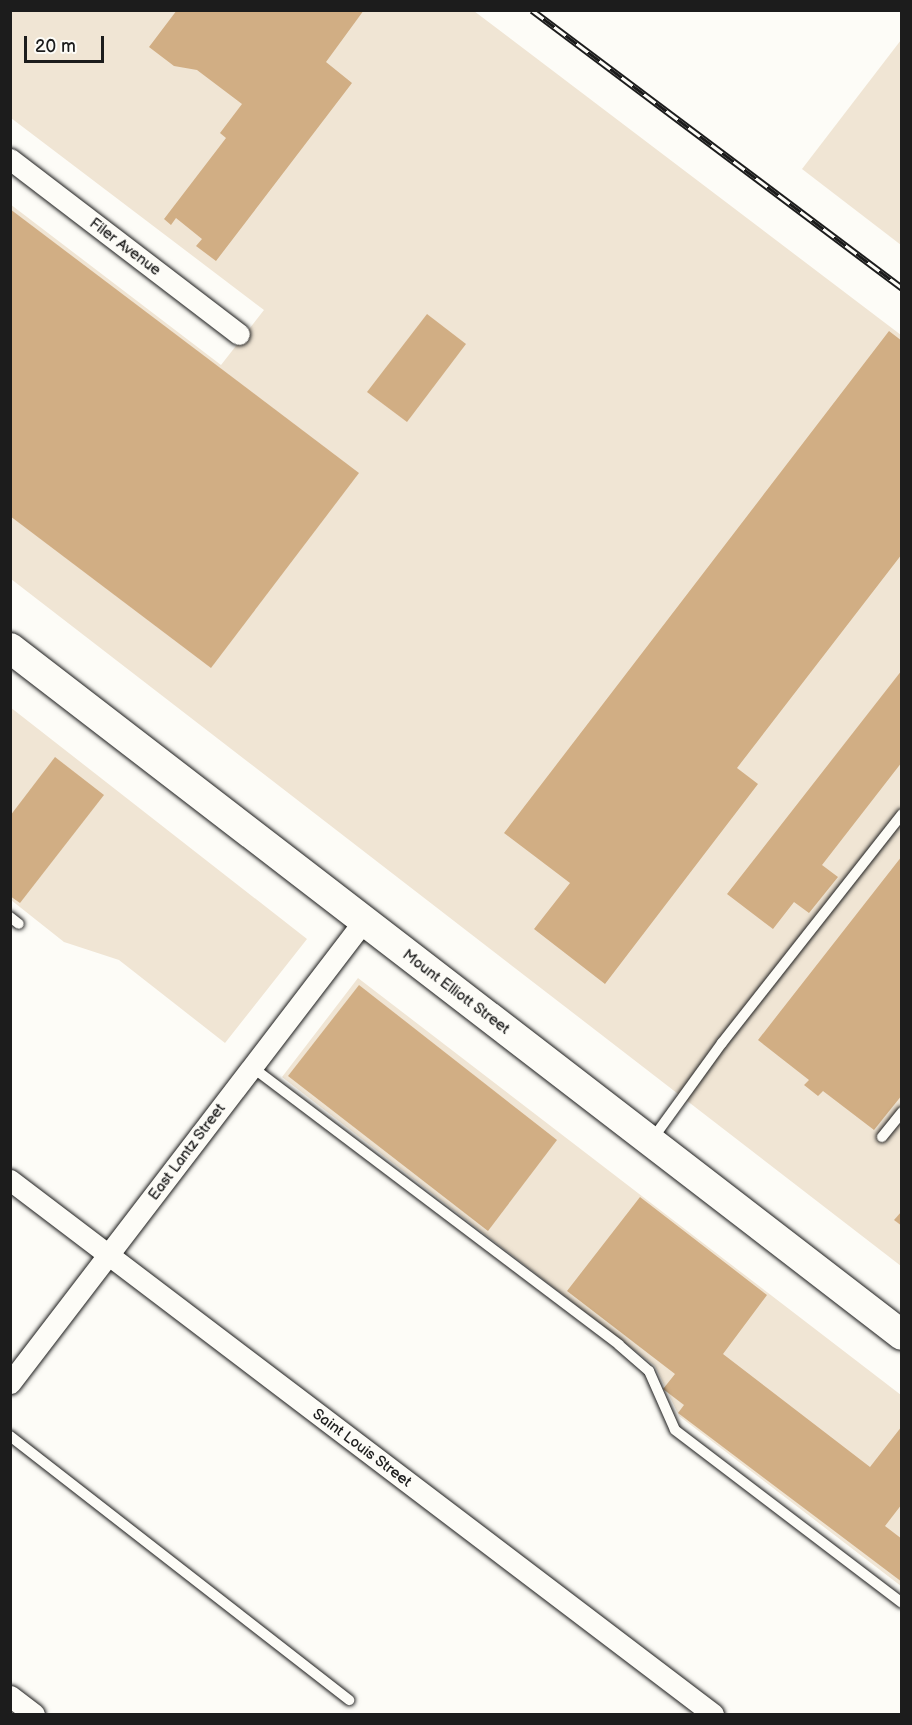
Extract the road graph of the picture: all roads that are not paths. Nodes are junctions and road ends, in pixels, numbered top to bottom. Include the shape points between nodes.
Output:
1 (10, 159) edge
2 (239, 334) dead end
3 (10, 648) edge
4 (902, 814) edge
5 (363, 922) junction
6 (252, 1067) junction
7 (902, 1112) edge
8 (882, 1137) dead end
9 (651, 1141) junction
10 (10, 1180) edge
11 (108, 1255) junction
12 (902, 1335) edge
13 (10, 1383) edge
14 (10, 1436) edge
15 (902, 1603) edge
16 (10, 1696) edge
17 (349, 1700) dead end
18 (34, 1714) edge
19 (713, 1714) edge

1 - 2 street, Filer Avenue
3 - 5 street, Mount Elliott Street
4 - 9 lane via 722,1043
5 - 6 street, East Lantz Street
5 - 9 street, Mount Elliott Street
6 - 11 street, East Lantz Street
6 - 15 lane via 619,1345 649,1371 675,1430
7 - 8 lane
9 - 12 street, Mount Elliott Street
10 - 11 street, Saint Louis Street
11 - 13 street, East Lantz Street
11 - 19 street, Saint Louis Street
14 - 17 lane
16 - 18 street

